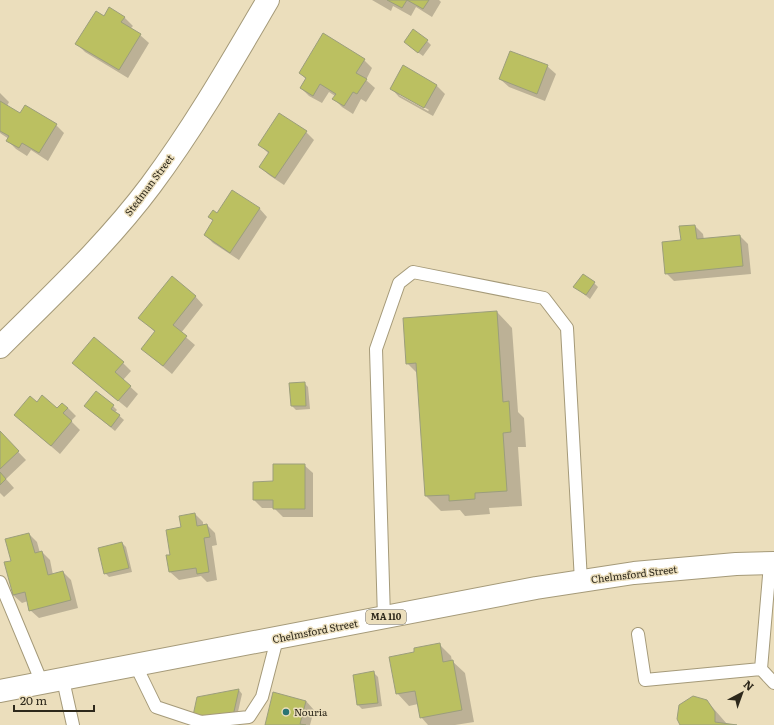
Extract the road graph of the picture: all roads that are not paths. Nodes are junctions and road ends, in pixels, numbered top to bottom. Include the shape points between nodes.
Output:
1 (268, 0) edge
2 (0, 347) edge
3 (772, 563) edge
4 (581, 581) junction
5 (0, 582) edge
6 (384, 618) junction
7 (638, 634) dead end
8 (277, 639) junction
9 (136, 666) junction
10 (761, 669) junction
11 (63, 680) junction
12 (774, 683) edge
13 (42, 684) junction
14 (0, 691) edge
15 (73, 725) edge

1 - 2 main road, Stedman Street via 197,120 151,185 71,276
3 - 4 main road, Chelmsford Street / MA 110 via 634,573
3 - 10 lane
4 - 6 main road, Chelmsford Street / MA 110
4 - 6 lane via 567,328 544,298 413,272 399,283 376,349
5 - 13 lane
6 - 8 main road, Chelmsford Street / MA 110
7 - 10 lane via 645,680
8 - 9 main road, Chelmsford Street / MA 110
8 - 9 lane via 262,697 249,716 201,722 156,706
9 - 11 main road, Chelmsford Street / MA 110
10 - 12 lane
11 - 13 main road, Chelmsford Street / MA 110
11 - 15 lane
13 - 14 main road, Chelmsford Street / MA 110

